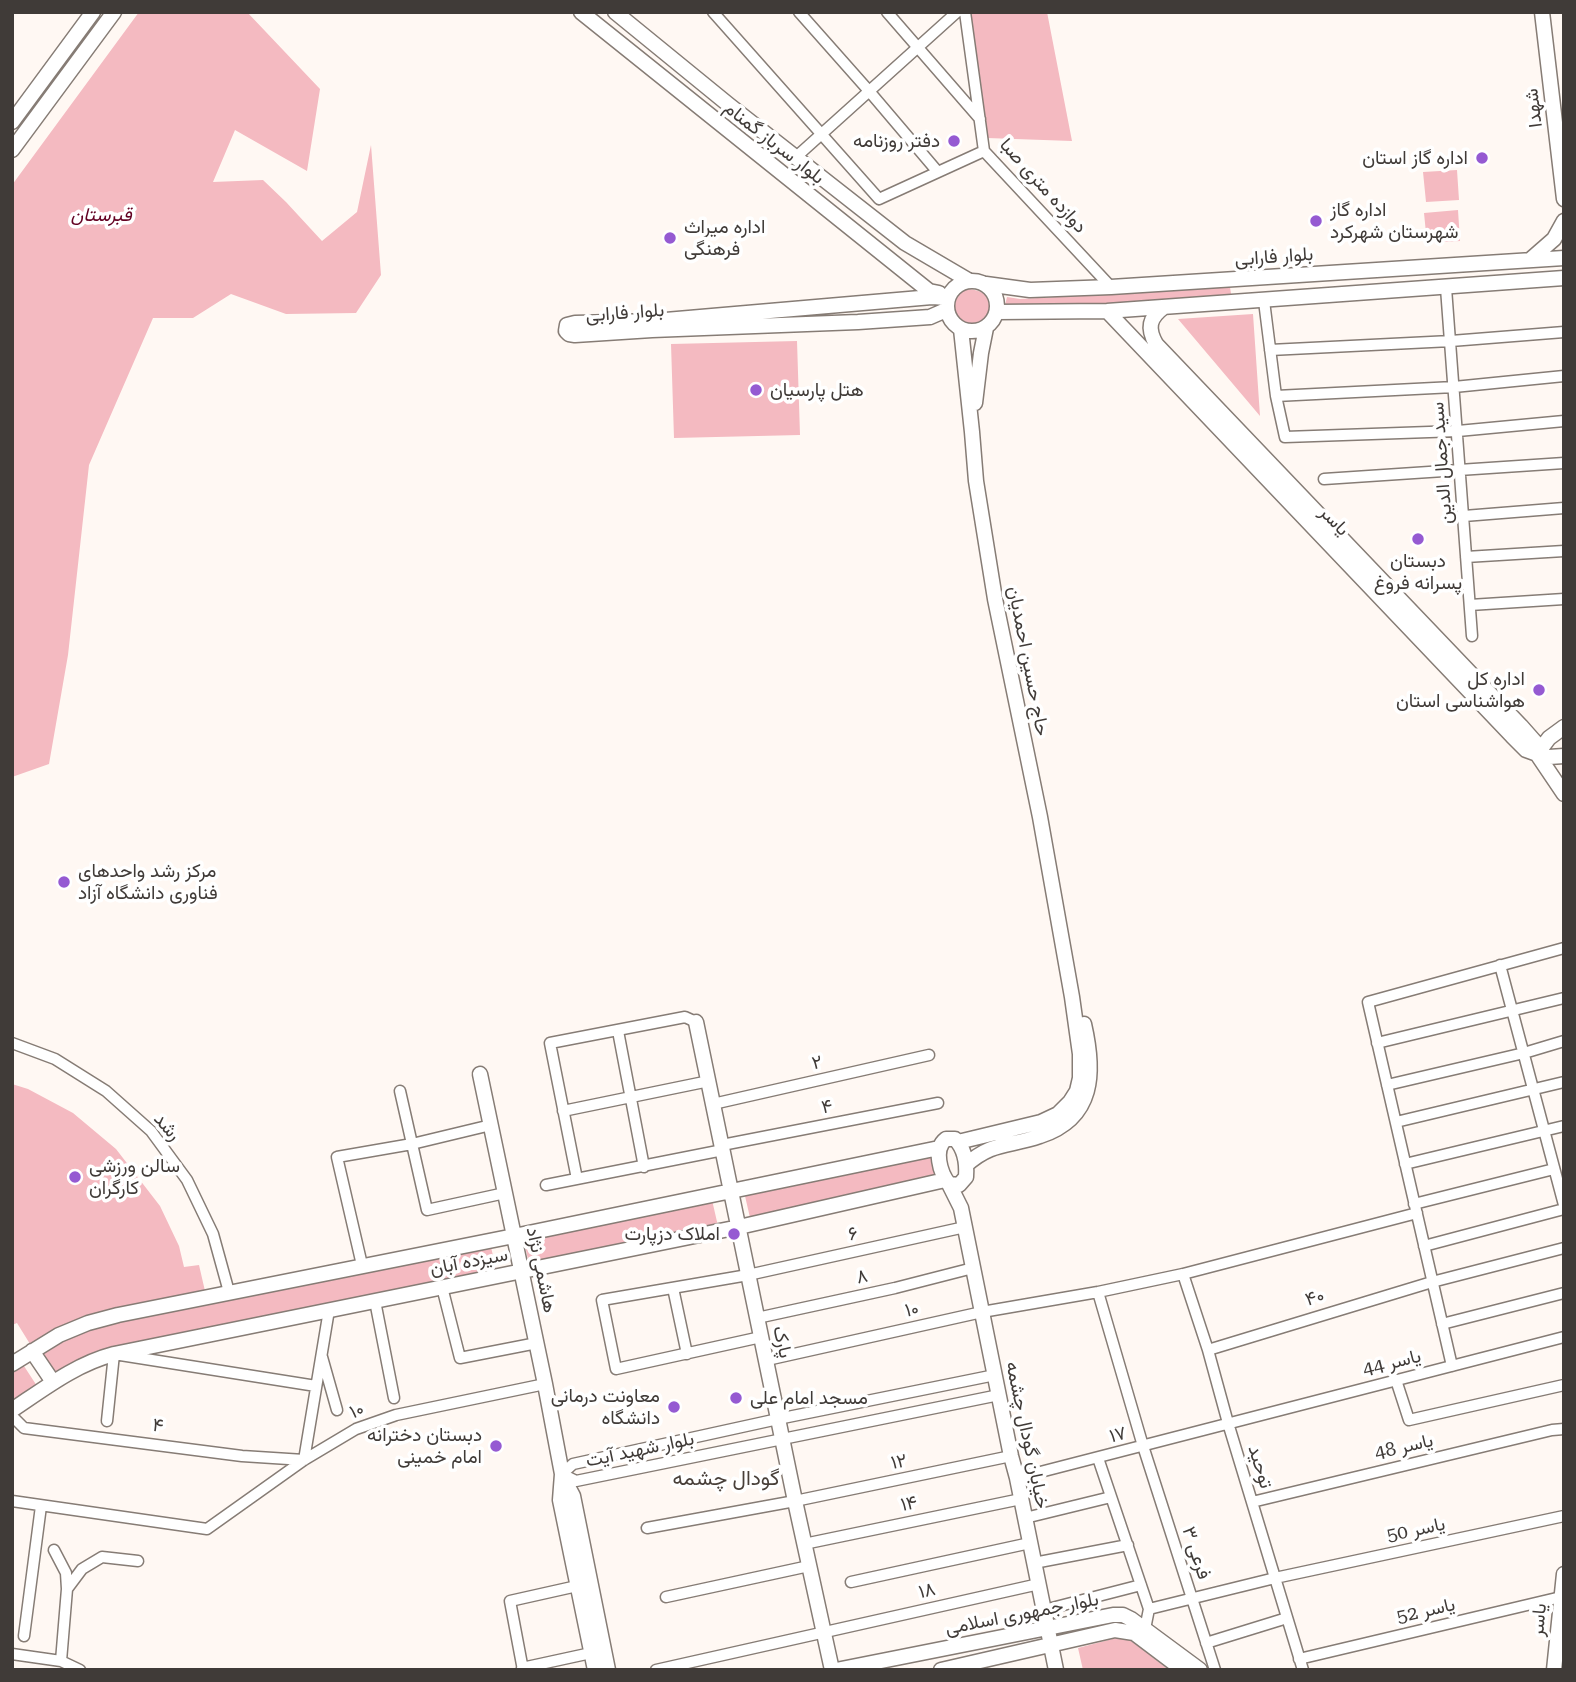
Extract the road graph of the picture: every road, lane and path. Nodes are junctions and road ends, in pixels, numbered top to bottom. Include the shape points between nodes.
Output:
1 (93, 12) edge
2 (114, 12) edge
3 (581, 12) edge
4 (615, 12) edge
5 (713, 12) edge
6 (799, 12) edge
7 (887, 12) edge
8 (957, 12) edge
9 (965, 12) edge
10 (1542, 12) edge
11 (918, 48) junction
12 (869, 91) junction
13 (980, 119) junction
14 (12, 122) edge
15 (821, 135) junction
16 (12, 150) edge
17 (984, 151) junction
18 (796, 158) junction
19 (937, 171) junction
20 (1564, 199) edge
21 (1564, 221) edge
22 (1564, 258) edge
23 (1530, 260) junction
24 (1263, 277) junction
25 (1564, 278) edge
26 (968, 280) junction
27 (986, 284) junction
28 (1111, 286) junction
29 (1446, 288) junction
30 (947, 301) junction
31 (1264, 301) junction
32 (857, 305) junction
33 (1164, 307) junction
34 (1107, 311) junction
35 (997, 313) junction
36 (858, 322) junction
37 (653, 325) junction
38 (986, 328) junction
39 (961, 329) junction
40 (1564, 332) edge
41 (1451, 341) junction
42 (1270, 349) junction
43 (1564, 376) edge
44 (1454, 387) junction
45 (1276, 397) junction
46 (1564, 421) edge
47 (1458, 430) junction
48 (972, 432) junction
49 (1564, 463) edge
50 (1461, 470) junction
51 (1324, 479) dead end
52 (1564, 508) edge
53 (1309, 514) junction
54 (1464, 516) junction
55 (1564, 551) edge
56 (1466, 557) junction
57 (1564, 599) edge
58 (1470, 605) junction
59 (1472, 636) dead end
60 (1564, 727) edge
61 (1537, 754) junction
62 (1564, 756) edge
63 (1564, 794) edge
64 (1564, 948) edge
65 (1500, 965) junction
66 (1072, 997) junction
67 (1564, 998) edge
68 (1512, 1009) junction
69 (695, 1022) joint
70 (618, 1031) junction
71 (1564, 1041) edge
72 (12, 1043) edge
73 (1377, 1043) junction
74 (1524, 1053) junction
75 (929, 1055) dead end
76 (480, 1074) dead end
77 (709, 1081) junction
78 (1564, 1082) edge
79 (1387, 1085) junction
80 (1533, 1090) junction
81 (400, 1091) dead end
82 (631, 1096) junction
83 (938, 1102) dead end
84 (713, 1104) junction
85 (563, 1111) junction
86 (1396, 1122) junction
87 (491, 1125) junction
88 (1564, 1126) edge
89 (1544, 1131) junction
90 (958, 1142) junction
91 (412, 1143) junction
92 (722, 1148) junction
93 (939, 1148) junction
94 (1405, 1164) junction
95 (965, 1165) junction
96 (644, 1167) junction
97 (1555, 1169) junction
98 (577, 1180) junction
99 (953, 1182) junction
100 (546, 1185) dead end
101 (731, 1191) junction
102 (505, 1193) junction
103 (1564, 1207) edge
104 (1415, 1209) junction
105 (738, 1227) junction
106 (965, 1227) junction
107 (514, 1236) junction
108 (1424, 1246) junction
109 (1564, 1248) edge
110 (362, 1265) junction
111 (973, 1268) junction
112 (522, 1272) junction
113 (1183, 1274) junction
114 (748, 1275) junction
115 (1433, 1282) junction
116 (442, 1287) junction
117 (673, 1288) junction
118 (229, 1292) junction
119 (1098, 1292) junction
120 (1564, 1293) edge
121 (375, 1301) junction
122 (329, 1310) junction
123 (982, 1312) junction
124 (757, 1318) junction
125 (1442, 1324) junction
126 (761, 1337) junction
127 (1564, 1337) edge
128 (537, 1343) junction
129 (1208, 1350) junction
130 (33, 1351) junction
131 (114, 1354) junction
132 (687, 1354) junction
133 (321, 1355) junction
134 (767, 1360) junction
135 (12, 1364) edge
136 (1452, 1366) junction
137 (995, 1375) junction
138 (1396, 1380) junction
139 (52, 1382) junction
140 (545, 1384) junction
141 (1564, 1385) edge
142 (316, 1386) junction
143 (999, 1395) junction
144 (394, 1398) dead end
145 (12, 1409) edge
146 (337, 1410) dead end
147 (12, 1416) edge
148 (778, 1419) junction
149 (107, 1421) dead end
150 (1228, 1423) junction
151 (1564, 1429) edge
152 (782, 1439) junction
153 (1143, 1447) junction
154 (1011, 1456) junction
155 (1098, 1458) junction
156 (304, 1460) junction
157 (562, 1474) junction
158 (1017, 1478) junction
159 (1111, 1497) junction
160 (1021, 1499) junction
161 (12, 1501) edge
162 (795, 1501) junction
163 (1252, 1502) junction
164 (41, 1506) junction
165 (1564, 1516) edge
166 (1025, 1518) junction
167 (647, 1528) dead end
168 (1030, 1543) junction
169 (804, 1544) junction
170 (1128, 1545) junction
171 (54, 1550) dead end
172 (138, 1561) dead end
173 (1034, 1563) junction
174 (809, 1566) junction
175 (1564, 1574) edge
176 (1275, 1578) junction
177 (851, 1582) dead end
178 (1039, 1584) junction
179 (1141, 1585) junction
180 (578, 1586) junction
181 (67, 1589) junction
182 (666, 1597) dead end
183 (1561, 1597) junction
184 (1192, 1599) junction
185 (1149, 1609) junction
186 (1044, 1610) junction
187 (1287, 1618) junction
188 (1048, 1629) junction
189 (1146, 1629) junction
190 (823, 1632) junction
191 (24, 1636) dead end
192 (1206, 1643) junction
193 (1051, 1644) junction
194 (1560, 1651) edge
195 (591, 1653) junction
196 (12, 1654) edge
197 (61, 1661) junction
198 (1301, 1664) edge
199 (523, 1669) edge
200 (80, 1670) edge
201 (595, 1670) edge
202 (608, 1670) edge
203 (656, 1670) edge
204 (834, 1670) edge
205 (941, 1670) edge
206 (1056, 1670) edge
207 (1183, 1670) edge
208 (1200, 1670) edge
209 (1215, 1670) edge
210 (1554, 1670) edge

1 - 14 main road
2 - 16 main road
3 - 30 main road, بلوار سرباز گمنام via 929,292
4 - 18 main road, بلوار سرباز گمنام
5 - 15 street
6 - 12 street
7 - 11 street
8 - 11 street
9 - 13 street, دوازده متری صبا
10 - 20 main road, شهدا
11 - 12 street
11 - 13 street
12 - 15 street
12 - 19 street
13 - 17 street, دوازده متری صبا
15 - 18 street
15 - 19 street via 879,199
17 - 19 street
17 - 28 street, دوازده متری صبا
18 - 26 main road, بلوار سرباز گمنام via 905,243
21 - 23 main road via 1554,239
22 - 23 main road, بلوار فارابی
23 - 24 main road, بلوار فارابی
24 - 28 main road, بلوار فارابی
24 - 31 main road
25 - 29 main road
26 - 27 main road
26 - 30 main road via 956,285
27 - 28 main road, بلوار فارابی via 1030,290
27 - 35 main road via 997,298
29 - 31 main road
29 - 41 street, سید جمال الدین
30 - 32 main road, بلوار فارابی via 932,297
30 - 36 main road, بلوار فارابی via 930,317
30 - 39 main road via 951,321
31 - 33 main road
31 - 42 street
32 - 36 main road
32 - 37 main road, بلوار فارابی
33 - 34 main road
33 - 53 main road, یاسر via 1152,322 1150,334 1157,344
34 - 35 main road
34 - 53 main road, یاسر
35 - 38 main road
36 - 37 main road, بلوار فارابی
37 - 37 main road, بلوار فارابی via 575,323 566,331 575,335
38 - 39 main road via 974,332
38 - 48 main road
39 - 48 main road, حاج حسین احمدیان
40 - 41 street
41 - 42 street
41 - 44 street, سید جمال الدین
42 - 45 street
43 - 44 street
44 - 45 street
44 - 47 street, سید جمال الدین
45 - 47 street via 1285,437
46 - 47 street
47 - 50 street, سید جمال الدین
48 - 66 main road, حاج حسین احمدیان via 995,599
49 - 50 street
50 - 51 street
50 - 54 street, سید جمال الدین
52 - 54 street
53 - 61 main road, یاسر via 1512,736
54 - 56 street, سید جمال الدین
55 - 56 street
56 - 58 street, سید جمال الدین
57 - 58 street
58 - 59 street, سید جمال الدین
60 - 61 main road
61 - 62 main road
61 - 63 main road, یاسر
64 - 65 street
65 - 68 street
65 - 73 street via 1368,1002
66 - 90 main road, حاج حسین احمدیان via 1080,1078 1070,1102 1041,1122
66 - 95 main road, حاج حسین احمدیان via 1090,1048 1090,1085 1076,1114 1053,1131 985,1150
67 - 68 street
68 - 73 street
68 - 74 street
69 - 70 street via 685,1017
69 - 77 main road, پارک
70 - 82 street
70 - 85 street via 550,1043
71 - 74 street
72 - 118 street, رشد via 55,1059 106,1091 151,1131 187,1180 213,1234
73 - 79 street
74 - 79 street
74 - 80 street
75 - 84 street, ۲
76 - 87 main road, هاشمی نژاد
77 - 82 street
77 - 84 main road, پارک
78 - 80 street
79 - 86 street
80 - 86 street
80 - 89 street
81 - 91 street
82 - 85 street
82 - 96 street
83 - 92 street, ۴
84 - 92 main road, پارک
85 - 98 street
86 - 94 street
87 - 91 street
87 - 102 main road, هاشمی نژاد
88 - 89 street
89 - 94 street
89 - 97 street
90 - 93 main road, حاج حسین احمدیان via 946,1139
90 - 95 main road
91 - 102 street via 427,1210
91 - 110 street via 337,1157
92 - 96 street, ۴
92 - 101 main road, پارک
93 - 99 main road
93 - 101 main road, سیزده آبان
94 - 104 street
95 - 99 main road via 965,1177
96 - 98 street, ۴
97 - 103 street
97 - 104 street, ۱۰
98 - 100 street, ۴
99 - 105 main road, سیزده آبان
99 - 106 main road, خیابان گودال چشمه
101 - 105 main road, پارک
101 - 107 main road, سیزده آبان
102 - 107 main road, هاشمی نژاد
103 - 108 street
104 - 108 street
104 - 113 street, ۱۰
105 - 112 main road, سیزده آبان
105 - 114 main road, پارک
106 - 111 main road, خیابان گودال چشمه
106 - 114 street, ۶
107 - 110 main road, سیزده آبان
107 - 112 main road, هاشمی نژاد
108 - 115 street
109 - 115 street, ۴۰
110 - 118 main road, سیزده آبان
111 - 123 main road, خیابان گودال چشمه
111 - 124 street, ۸
112 - 116 main road, سیزده آبان
112 - 128 main road, هاشمی نژاد
113 - 119 street, ۱۰
113 - 129 street, توحید
114 - 117 street, ۶
114 - 124 main road, پارک
115 - 125 street
115 - 129 street, ۴۰
116 - 121 main road, سیزده آبان
116 - 128 street via 460,1358
117 - 132 street
117 - 132 street, ۶ via 602,1300 616,1369
118 - 130 main road, سیزده آبان via 88,1322
119 - 123 street, ۱۰
119 - 153 street, فرعی ۳
120 - 125 street
121 - 122 main road, سیزده آبان
121 - 144 street
122 - 131 main road, سیزده آبان
122 - 133 street
123 - 134 street, ۱۰
123 - 137 main road, خیابان گودال چشمه
124 - 126 main road, پارک
125 - 136 street
126 - 132 street
126 - 134 main road, پارک
127 - 136 street, یاسر 44
128 - 140 main road, هاشمی نژاد
129 - 150 street, توحید
130 - 135 main road, سیزده آبان
130 - 139 main road
131 - 139 main road, سیزده آبان
131 - 142 street
131 - 149 street
133 - 142 street
133 - 146 street
134 - 148 main road, پارک
136 - 138 street, یاسر 44
137 - 143 main road, خیابان گودال چشمه
137 - 148 street, بلوار شهید آیت
138 - 141 street via 1409,1420
138 - 150 street, یاسر 44
139 - 145 main road, سیزده آبان
140 - 156 street, ۱۰ via 396,1415 356,1429
140 - 157 main road, هاشمی نژاد
142 - 156 street
143 - 152 street, بلوار شهید آیت
143 - 154 main road, خیابان گودال چشمه
147 - 156 street, ۴ via 24,1427
148 - 152 main road, پارک
148 - 157 street, بلوار شهید آیت via 573,1464
150 - 153 street, ۱۷
150 - 163 street, توحید
151 - 163 street, یاسر 48
152 - 157 street, بلوار شهید آیت via 576,1481
152 - 162 main road, پارک
153 - 155 street, ۱۷
153 - 184 street, فرعی ۳
154 - 158 main road, خیابان گودال چشمه
154 - 162 street, ۱۲
155 - 158 street, ۱۷
155 - 159 street
156 - 164 street, ۱۰ via 207,1529
157 - 180 main road, هاشمی نژاد via 560,1500
157 - 202 main road, هاشمی نژاد via 573,1496
158 - 160 main road, خیابان گودال چشمه
159 - 166 street
159 - 170 street
160 - 166 main road, خیابان گودال چشمه
160 - 169 street, ۱۴
161 - 164 street
162 - 167 street, ۱۲
162 - 169 main road, پارک
163 - 176 street, توحید
164 - 191 street
165 - 176 street, یاسر 50
166 - 168 main road, خیابان گودال چشمه
168 - 173 main road, خیابان گودال چشمه
168 - 177 street
169 - 174 main road, پارک
170 - 173 street
170 - 179 street
171 - 181 street via 66,1573
172 - 181 street via 102,1557 82,1569
173 - 178 main road, خیابان گودال چشمه
174 - 182 street
174 - 190 main road, پارک
175 - 183 main road, یاسر
176 - 184 street, یاسر 50
176 - 187 street, توحید
178 - 186 main road, خیابان گودال چشمه
178 - 190 street, ۱۸
179 - 185 street
179 - 186 street
180 - 195 main road, هاشمی نژاد
180 - 199 street via 510,1601
181 - 197 street
183 - 194 main road, یاسر
183 - 198 street, یاسر 52
184 - 185 street, یاسر 50
184 - 192 street, فرعی ۳
185 - 189 street
186 - 188 main road, خیابان گودال چشمه
187 - 192 street
187 - 198 street, توحید
188 - 189 main road, بلوار جمهوری اسلامی via 1123,1615
188 - 193 main road, خیابان گودال چشمه
188 - 204 main road, بلوار جمهوری اسلامی
189 - 208 main road, بلوار جمهوری اسلامی
190 - 203 street, ۱۸
190 - 204 main road, پارک
192 - 209 street, فرعی ۳
193 - 205 main road, بلوار جمهوری اسلامی
193 - 206 main road, خیابان گودال چشمه
193 - 207 main road, بلوار جمهوری اسلامی via 1127,1631
194 - 210 main road, یاسر
195 - 199 street
195 - 201 main road, هاشمی نژاد
196 - 197 street
197 - 200 street

